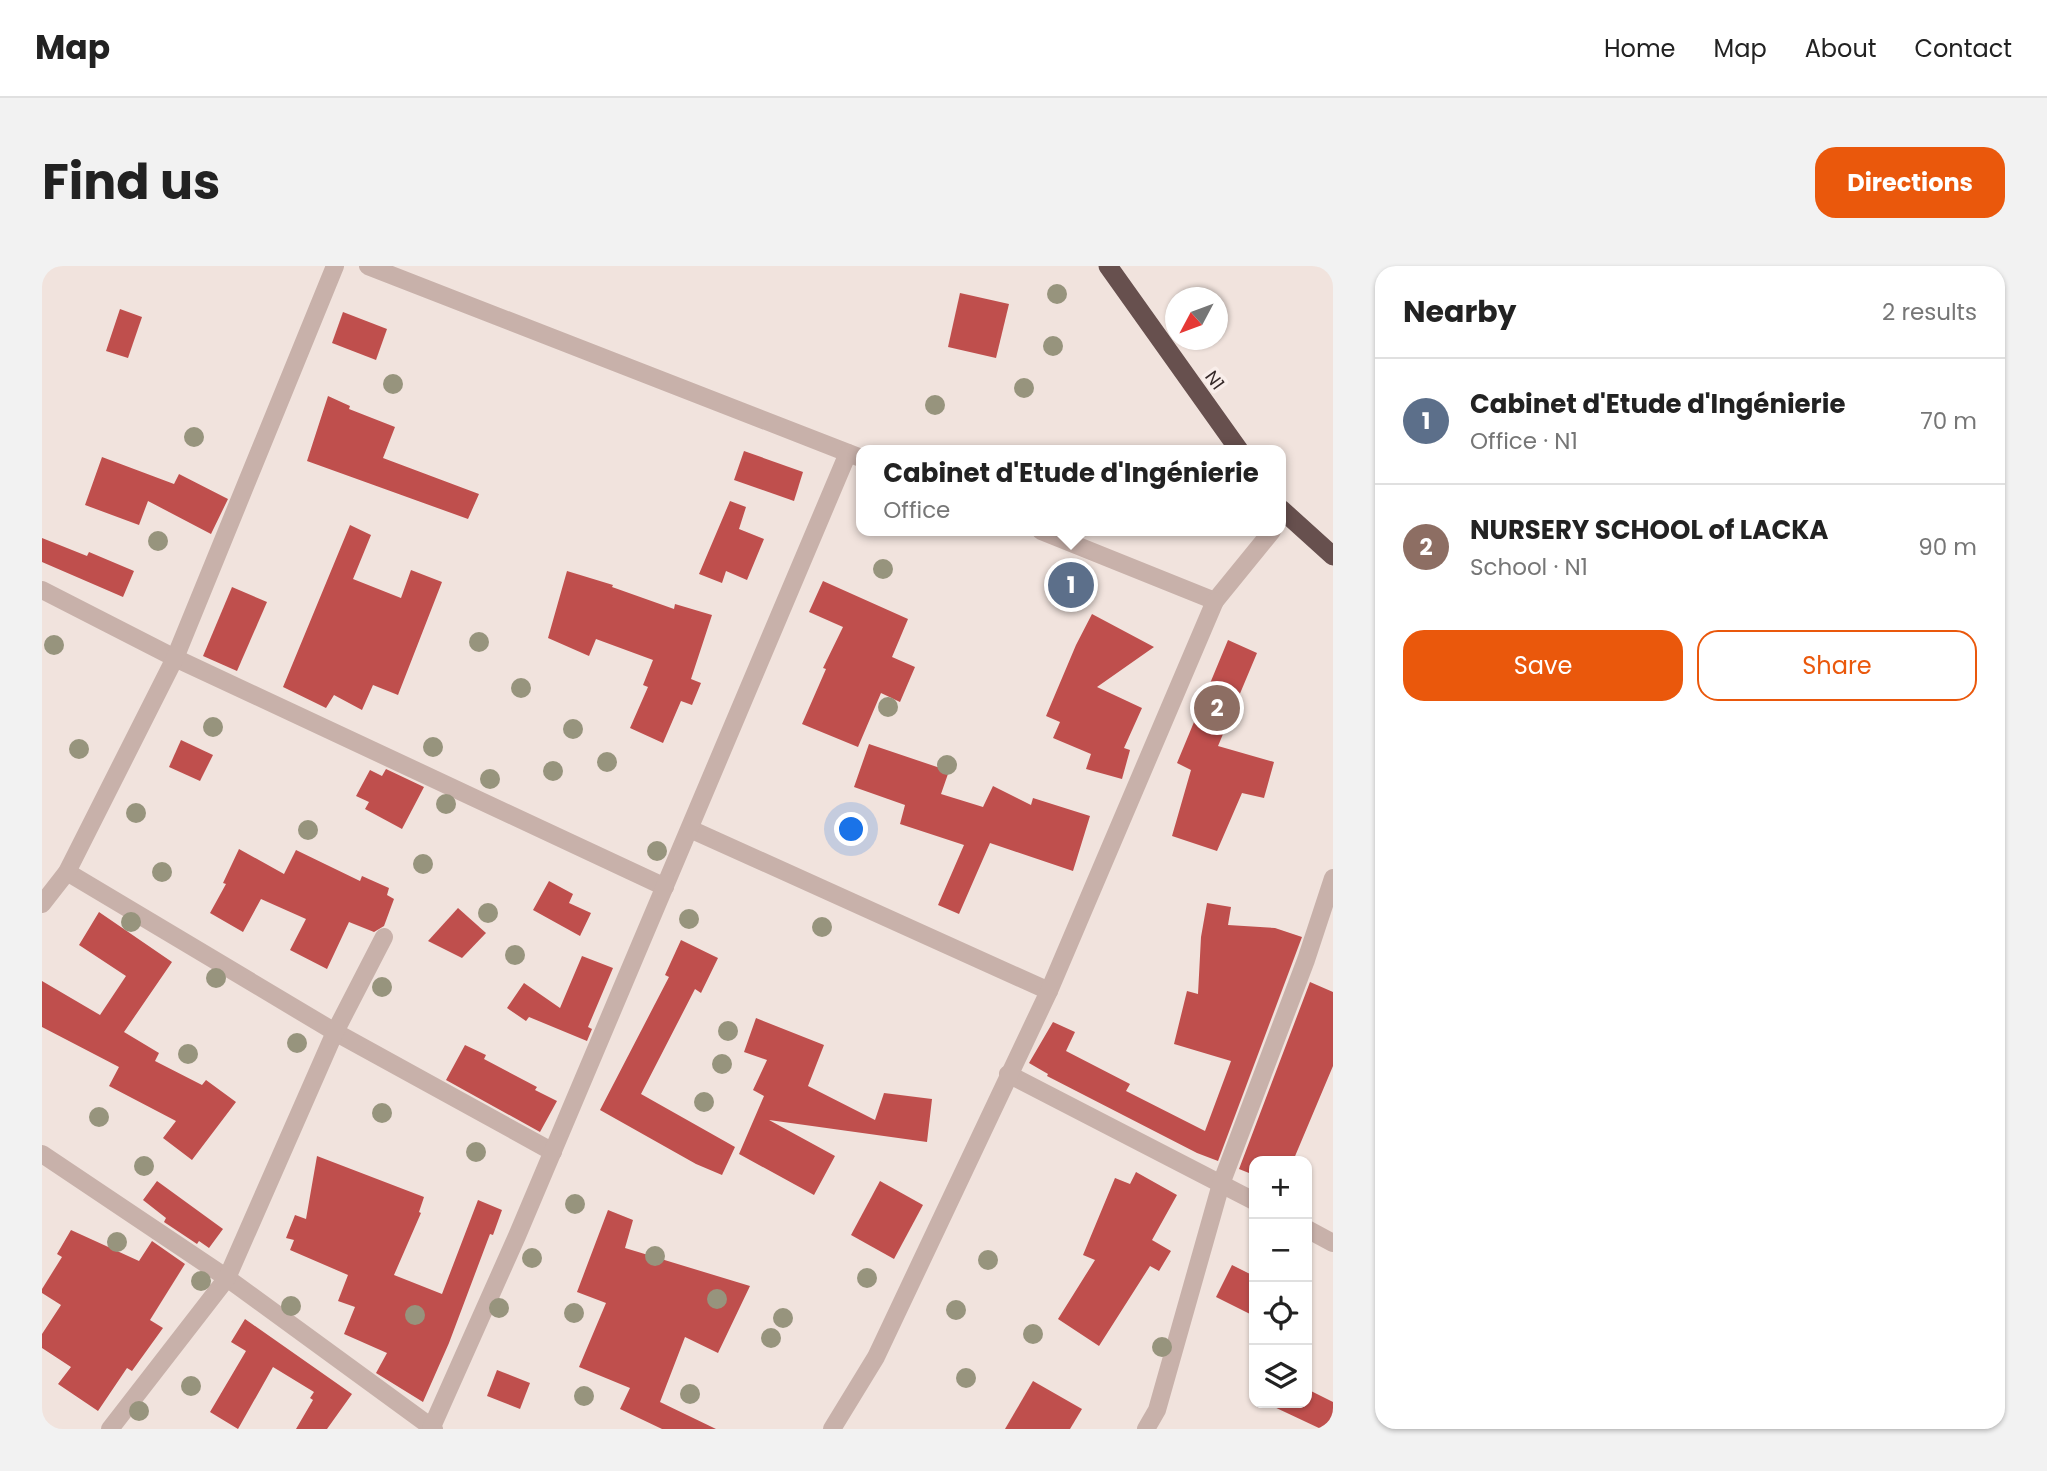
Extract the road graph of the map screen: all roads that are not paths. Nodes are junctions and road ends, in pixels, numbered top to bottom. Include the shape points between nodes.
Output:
1 (335, 266) edge
2 (368, 266) edge
3 (1108, 266) edge
4 (413, 274) edge
5 (1235, 445) edge
6 (855, 456) edge
7 (1286, 517) edge
8 (1053, 536) edge
9 (1268, 536) edge
10 (1333, 556) edge
11 (42, 590) edge
12 (1215, 601) junction
13 (175, 658) junction
14 (690, 829) junction
15 (67, 872) junction
16 (1333, 877) edge
17 (665, 887) junction
18 (42, 904) edge
19 (384, 937) dead end
20 (1049, 990) junction
21 (335, 1032) junction
22 (1007, 1074) junction
23 (553, 1152) junction
24 (42, 1154) edge
25 (1221, 1184) junction
26 (1249, 1199) edge
27 (1312, 1232) edge
28 (1333, 1243) edge
29 (227, 1278) junction
30 (110, 1429) edge
31 (432, 1429) edge
32 (832, 1429) edge
33 (1146, 1429) edge

1 - 13 street
2 - 4 street
3 - 5 highway, N1
4 - 6 street
6 - 14 street
7 - 10 highway
8 - 12 street
9 - 12 street
11 - 13 street
12 - 20 street
13 - 15 street
13 - 17 street
14 - 17 street
14 - 20 street
15 - 18 street
15 - 21 street
16 - 25 street
17 - 23 street
19 - 21 street
20 - 22 street
21 - 23 street
21 - 29 street
22 - 25 street
22 - 32 street via 876,1357
23 - 31 street
24 - 29 street
25 - 26 street
25 - 33 street via 1157,1410
27 - 28 street
29 - 30 street
29 - 31 street

